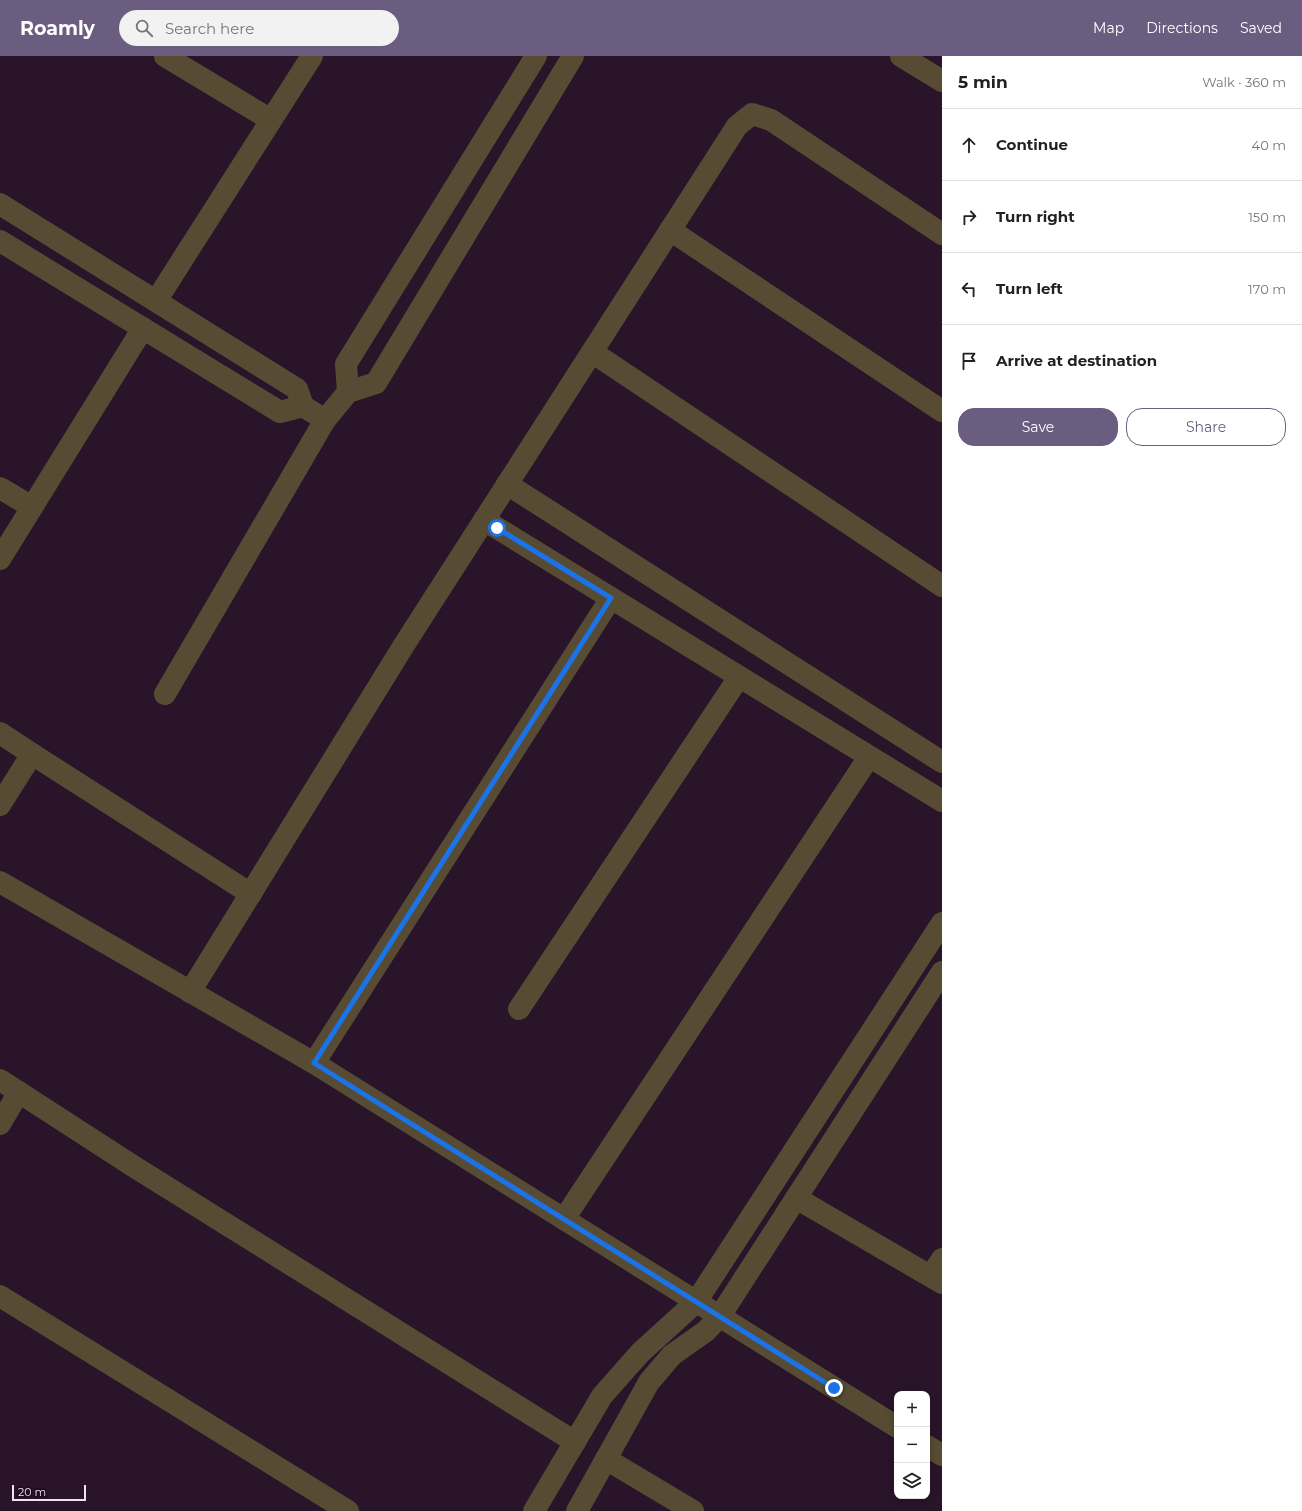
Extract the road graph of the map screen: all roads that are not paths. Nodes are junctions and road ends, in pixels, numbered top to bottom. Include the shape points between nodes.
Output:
1 (164, 56) edge
2 (312, 56) edge
3 (536, 56) edge
4 (573, 56) edge
5 (901, 56) edge
6 (942, 81) edge
7 (271, 120) junction
8 (0, 204) edge
9 (670, 230) junction
10 (942, 234) edge
11 (0, 241) edge
12 (156, 301) junction
13 (143, 328) junction
14 (592, 352) junction
15 (348, 392) junction
16 (303, 406) junction
17 (942, 411) edge
18 (326, 420) junction
19 (508, 484) junction
20 (0, 488) edge
21 (32, 507) junction
22 (484, 520) junction
23 (0, 559) edge
24 (942, 586) edge
25 (611, 598) junction
26 (739, 677) junction
27 (165, 694) dead end
28 (0, 733) edge
29 (32, 754) junction
30 (869, 757) junction
31 (942, 762) edge
32 (942, 801) edge
33 (0, 805) edge
34 (0, 882) edge
35 (251, 894) junction
36 (942, 923) edge
37 (942, 972) edge
38 (190, 992) junction
39 (519, 1009) dead end
40 (314, 1063) junction
41 (0, 1080) edge
42 (20, 1092) junction
43 (0, 1124) edge
44 (796, 1198) junction
45 (564, 1219) junction
46 (938, 1273) edge
47 (0, 1296) edge
48 (696, 1302) junction
49 (720, 1316) junction
50 (894, 1425) edge
51 (575, 1442) junction
52 (930, 1448) edge
53 (942, 1455) edge
54 (606, 1459) junction
55 (348, 1511) edge
56 (534, 1511) edge
57 (577, 1511) edge
58 (693, 1511) edge

1 - 7 street
2 - 7 street
3 - 15 street via 346,364
4 - 15 street via 376,383
5 - 6 street
7 - 12 street
8 - 12 street
9 - 10 street via 737,126 752,114 771,120
9 - 14 street
9 - 17 street
11 - 13 street
12 - 16 street via 297,389
13 - 16 street via 280,412
13 - 21 street
14 - 19 street
14 - 24 street
15 - 18 street
16 - 18 street
18 - 27 street
19 - 22 street
19 - 31 street
20 - 21 street
21 - 23 street
22 - 25 street
22 - 35 street
25 - 26 street
25 - 40 street
26 - 30 street
26 - 39 street
28 - 29 street
29 - 33 street
29 - 35 street
30 - 32 street
30 - 45 street
34 - 38 street
35 - 38 street
36 - 48 street
37 - 44 street
38 - 40 street
40 - 45 street
41 - 42 street
42 - 43 street
42 - 51 street via 133,1166
44 - 46 street
44 - 49 street
45 - 48 street
47 - 55 street
48 - 49 street
48 - 51 street via 640,1353 602,1396
49 - 50 street
49 - 54 street via 706,1331 672,1355 649,1382
51 - 56 street
52 - 53 street
54 - 57 street
54 - 58 street

